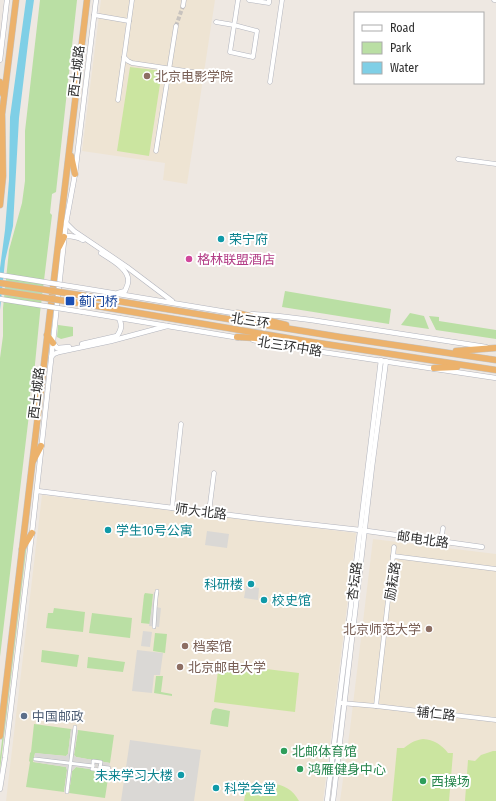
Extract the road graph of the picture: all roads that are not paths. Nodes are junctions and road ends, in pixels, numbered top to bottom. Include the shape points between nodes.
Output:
1 (7, 0) edge
2 (87, 0) edge
3 (96, 0) edge
4 (132, 0) edge
5 (184, 0) edge
6 (238, 0) edge
7 (249, 0) edge
8 (270, 0) edge
9 (282, 0) edge
10 (16, 2) edge
11 (183, 6) tunnel mouth
12 (94, 15) junction
13 (129, 21) junction
14 (216, 22) dead end
15 (234, 25) junction
16 (176, 26) tunnel mouth
17 (124, 57) junction
18 (0, 60) edge
19 (170, 69) junction
20 (199, 73) dead end
21 (0, 82) edge
22 (270, 82) dead end
23 (4, 99) junction
24 (118, 100) dead end
25 (1, 116) edge
26 (70, 151) junction
27 (156, 151) dead end
28 (458, 159) dead end
29 (496, 164) edge
30 (75, 174) junction
31 (0, 205) edge
32 (62, 213) junction
33 (66, 223) junction
34 (64, 237) junction
35 (57, 252) junction
36 (0, 275) edge
37 (0, 283) edge
38 (0, 291) edge
39 (118, 294) junction
40 (0, 299) edge
41 (174, 302) junction
42 (237, 313) junction
43 (119, 318) junction
44 (169, 326) junction
45 (46, 334) junction
46 (237, 337) junction
47 (340, 337) junction
48 (305, 341) junction
49 (53, 343) junction
50 (496, 348) edge
51 (445, 352) junction
52 (51, 357) junction
53 (380, 360) junction
54 (496, 360) edge
55 (386, 361) junction
56 (469, 366) junction
57 (434, 368) junction
58 (496, 370) edge
59 (496, 378) edge
60 (181, 424) dead end
61 (41, 446) junction
62 (32, 464) junction
63 (214, 473) dead end
64 (37, 491) junction
65 (172, 508) junction
66 (209, 512) junction
67 (443, 528) dead end
68 (362, 530) junction
69 (32, 533) junction
70 (441, 541) junction
71 (394, 547) dead end
72 (482, 547) dead end
73 (21, 552) junction
74 (393, 556) junction
75 (496, 569) edge
76 (157, 591) dead end
77 (154, 627) dead end
78 (342, 703) junction
79 (376, 706) junction
80 (496, 720) edge
81 (75, 727) dead end
82 (0, 736) edge
83 (35, 759) dead end
84 (70, 763) junction
85 (109, 768) dead end
86 (0, 789) edge
87 (66, 792) dead end
88 (327, 801) edge
89 (332, 801) edge

1 - 18 street
2 - 26 highway, 西土城路
3 - 12 street, 西土城路
4 - 13 street
5 - 11 street
6 - 15 street
7 - 8 street via 269,4
9 - 22 street
10 - 23 highway
12 - 13 street
12 - 30 street, 西土城路
13 - 17 street
14 - 15 street
15 - 15 street via 230,52 253,56 257,31
16 - 19 street
17 - 19 street via 132,63
17 - 24 street
19 - 20 street
19 - 27 street
21 - 23 highway
23 - 25 highway
25 - 31 highway via 3,176
26 - 30 highway
26 - 32 highway, 西土城路
28 - 29 street
30 - 33 street, 西土城路
32 - 33 highway
32 - 35 highway, 西土城路
33 - 34 street, 西土城路
33 - 41 street
34 - 35 highway
34 - 39 street via 80,238 123,268 128,276 128,283 125,291
34 - 49 street, 西土城路
35 - 45 highway, 西土城路
36 - 39 street, 北三环中路, bridge
37 - 47 highway, 北三环, bridge
38 - 48 highway, 北三环, bridge
39 - 41 street, 北三环中路
40 - 43 street, 北三环中路, bridge
41 - 42 street, 北三环中路
42 - 47 highway
42 - 50 street, 北三环中路 via 305,319
43 - 44 street, 北三环中路
43 - 49 street via 122,328 117,336 67,347 57,348
44 - 46 street, 北三环中路
44 - 52 street via 59,352
45 - 49 highway
45 - 62 highway, 西土城路
46 - 48 highway
46 - 53 street, 北三环中路
47 - 51 highway, 北三环
48 - 56 highway, 北三环
49 - 52 street, 西土城路
50 - 51 highway
51 - 54 highway, 北三环
52 - 61 street, 西土城路
53 - 55 street, 北三环中路
53 - 68 street, 杏坛路
55 - 57 street, 北三环中路
55 - 68 street, 杏坛路
56 - 57 highway
56 - 58 highway, 北三环
57 - 59 street, 北三环中路
60 - 65 street
61 - 62 highway
61 - 64 street, 西土城路
62 - 73 highway, 西土城路
63 - 66 street
64 - 65 street, 师大北路
64 - 69 street, 西土城路
65 - 66 street, 师大北路
66 - 68 street, 师大北路
67 - 70 street
68 - 70 street, 邮电北路
68 - 78 street, 杏坛路
69 - 73 highway
69 - 86 street, 西土城路
70 - 72 street, 邮电北路
71 - 74 street
73 - 82 highway, 西土城路
74 - 75 street, 励耘路
74 - 79 street, 励耘路
76 - 77 street via 153,609 156,613
78 - 79 street, 辅仁路
78 - 88 street, 杏坛路
78 - 89 street, 杏坛路
79 - 80 street, 辅仁路
81 - 84 street
83 - 84 street
84 - 85 street via 93,766 92,769
84 - 87 street

